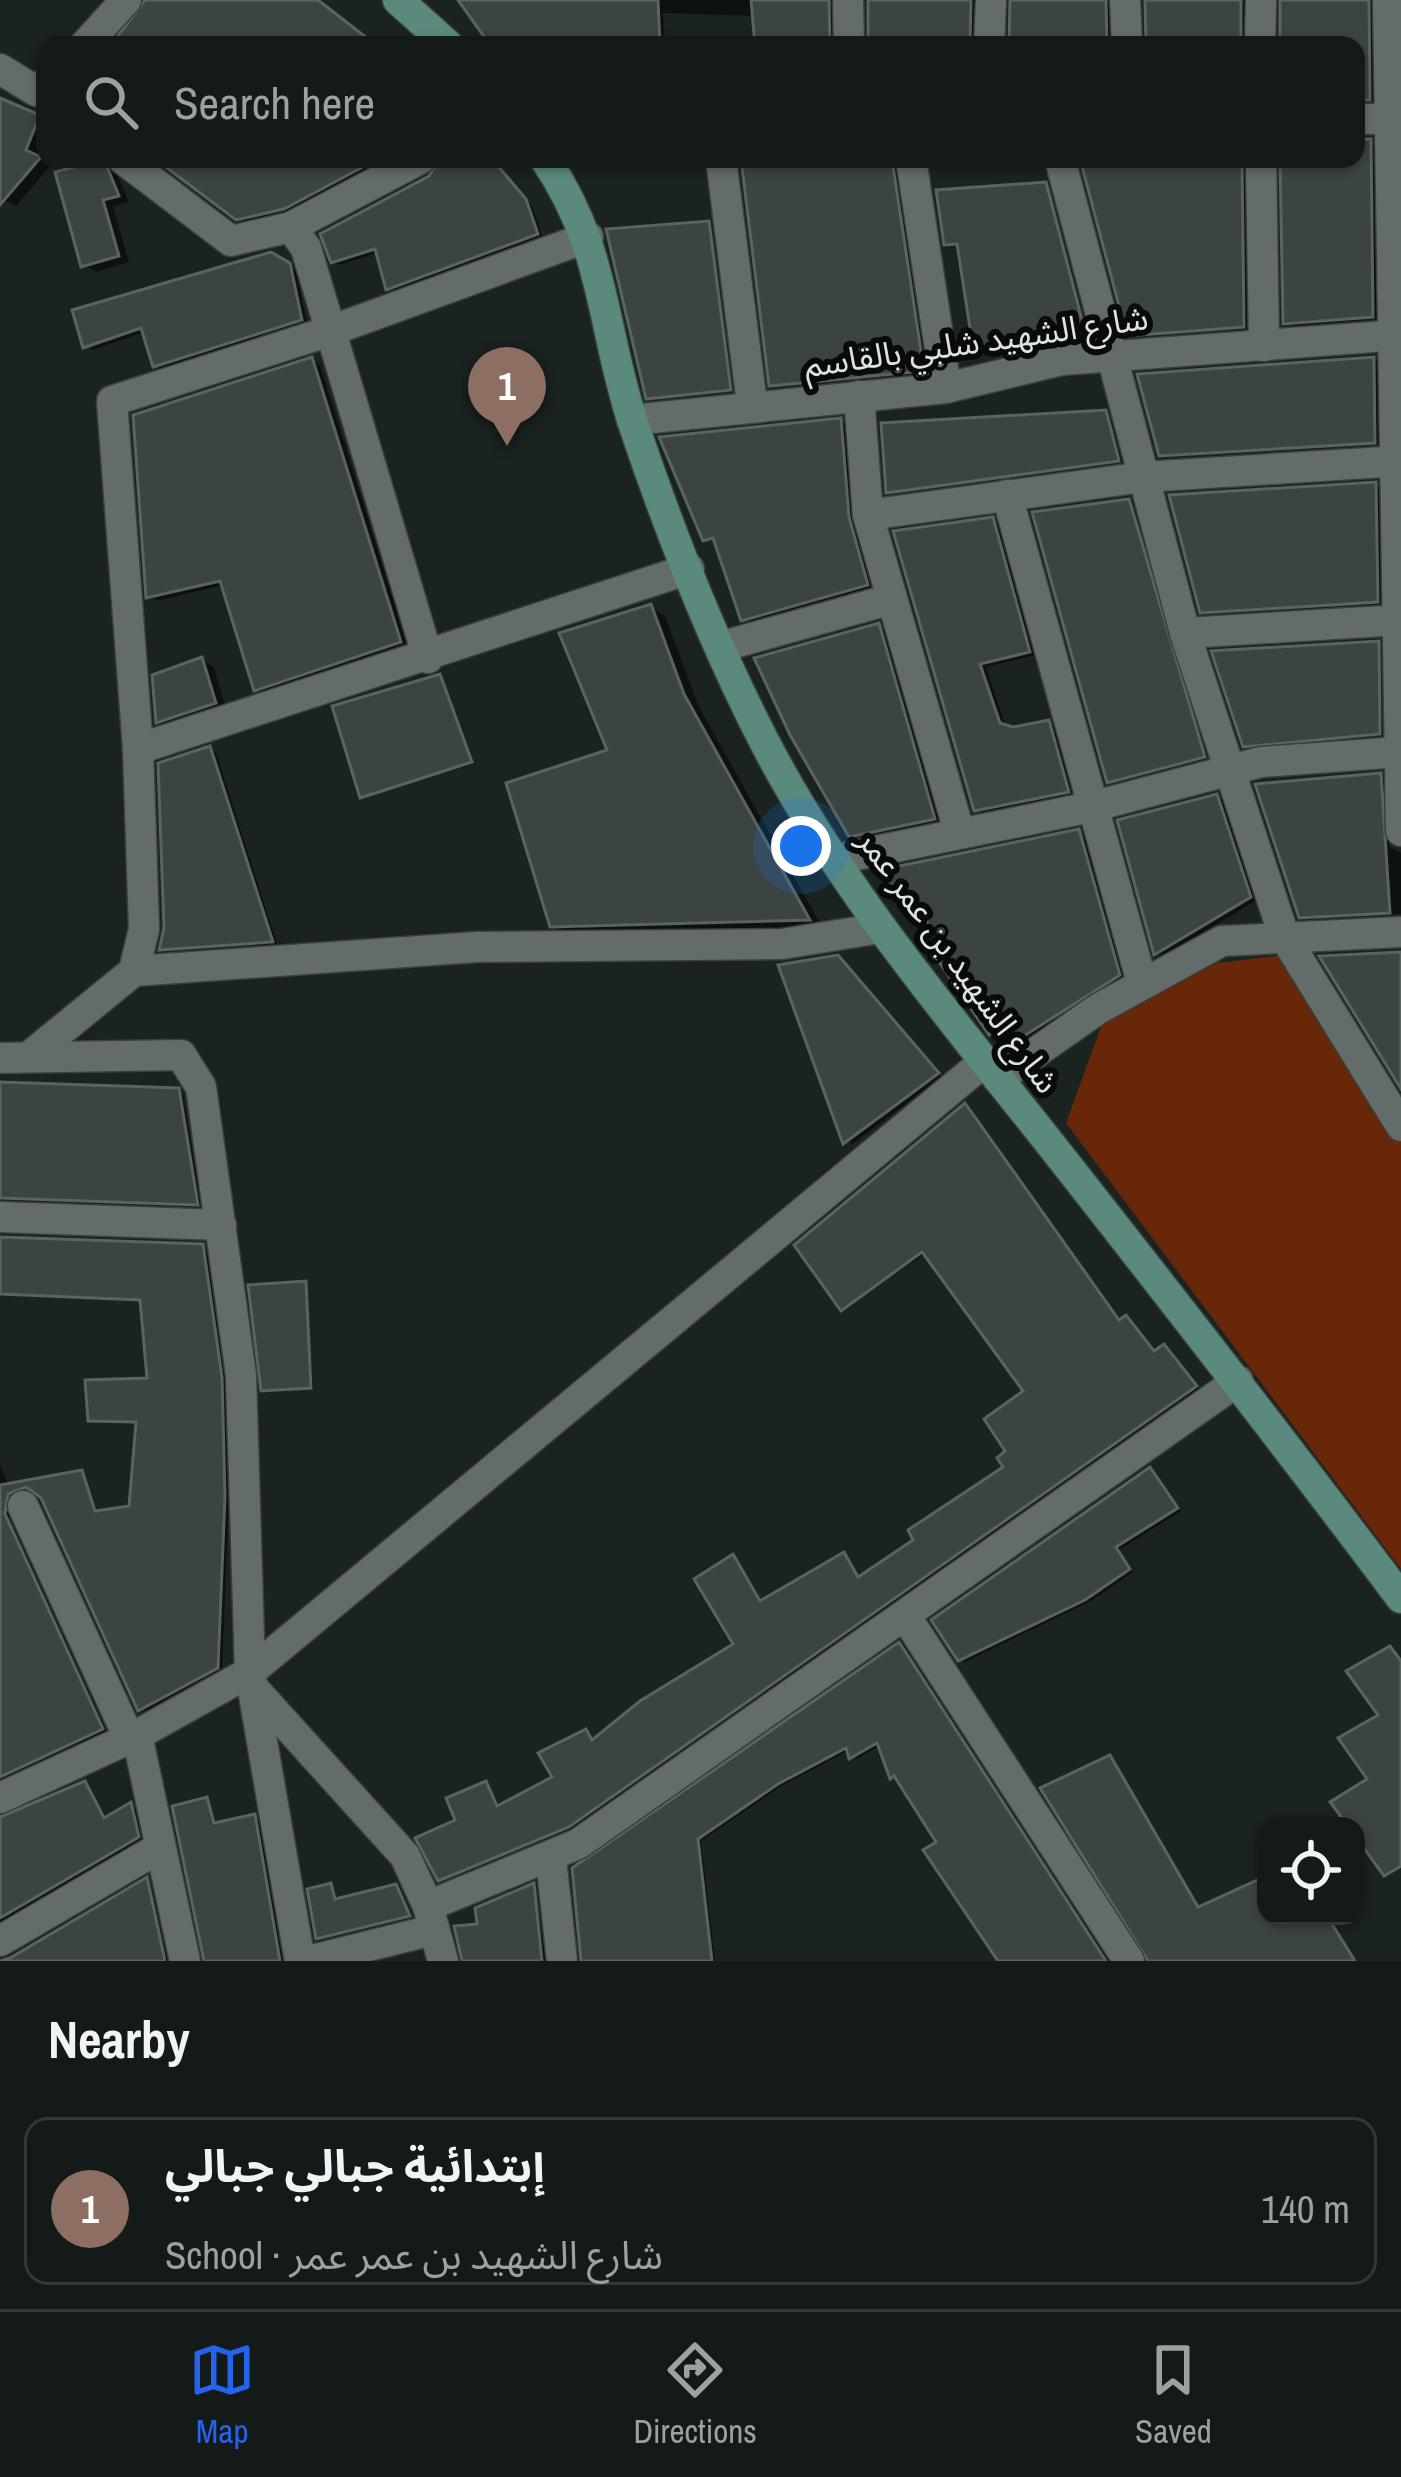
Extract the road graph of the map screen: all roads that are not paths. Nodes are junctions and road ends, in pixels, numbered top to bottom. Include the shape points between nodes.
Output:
1 (126, 0) edge
2 (398, 0) edge
3 (848, 0) edge
4 (991, 0) edge
5 (1125, 0) edge
6 (1261, 0) edge
7 (1388, 0) edge
8 (93, 36) edge
9 (438, 36) edge
10 (849, 36) edge
11 (989, 36) edge
12 (1127, 36) edge
13 (1260, 36) edge
14 (0, 69) edge
15 (36, 87) edge
16 (1365, 119) edge
17 (1396, 119) edge
18 (135, 168) edge
19 (403, 168) edge
20 (551, 168) edge
21 (722, 168) edge
22 (912, 168) edge
23 (1062, 168) edge
24 (1261, 168) edge
25 (291, 227) junction
26 (588, 237) junction
27 (330, 331) junction
28 (1397, 335) edge
29 (1264, 346) junction
30 (1112, 356) junction
31 (946, 388) junction
32 (859, 396) junction
33 (752, 404) junction
34 (632, 420) junction
35 (1400, 461) edge
36 (1142, 477) junction
37 (1007, 495) junction
38 (868, 515) junction
39 (689, 569) junction
40 (889, 600) junction
41 (1400, 620) edge
42 (1186, 633) junction
43 (719, 647) junction
44 (428, 658) junction
45 (138, 749) junction
46 (1400, 752) edge
47 (1229, 774) junction
48 (1091, 807) junction
49 (959, 831) junction
50 (1401, 831) edge
51 (837, 860) junction
52 (881, 928) junction
53 (1401, 932) edge
54 (1284, 936) junction
55 (134, 971) junction
56 (1142, 983) junction
57 (32, 1054) junction
58 (0, 1058) edge
59 (992, 1070) junction
60 (1401, 1125) edge
61 (0, 1216) edge
62 (221, 1225) junction
63 (1238, 1381) junction
64 (23, 1506) dead end
65 (1401, 1598) edge
66 (906, 1617) junction
67 (252, 1680) junction
68 (133, 1737) junction
69 (2, 1790) edge
70 (159, 1848) junction
71 (551, 1858) junction
72 (431, 1918) junction
73 (0, 1941) edge
74 (185, 1961) edge
75 (304, 1961) edge
76 (443, 1961) edge
77 (562, 1961) edge
78 (1129, 1961) edge

1 - 8 street
2 - 9 street
3 - 10 street
4 - 11 street
5 - 12 street
6 - 13 street
7 - 17 street
14 - 15 street
16 - 17 street
17 - 28 street
18 - 25 street via 231,241
19 - 25 street
20 - 26 street, شارع الشهيد بن عمر عمر
21 - 33 street
22 - 31 street
23 - 30 street
24 - 29 street
25 - 27 street via 306,248
26 - 27 street
26 - 34 street, شارع الشهيد بن عمر عمر
27 - 44 street
27 - 45 street via 112,401
28 - 29 street, شارع الشهيد شلبي بالقاسم
28 - 35 street
29 - 30 street, شارع الشهيد شلبي بالقاسم
30 - 31 street, شارع الشهيد شلبي بالقاسم
30 - 36 street
31 - 32 street, شارع الشهيد شلبي بالقاسم
32 - 33 street, شارع الشهيد شلبي بالقاسم
32 - 38 street
33 - 34 street, شارع الشهيد شلبي بالقاسم
34 - 39 street, شارع الشهيد بن عمر عمر
35 - 36 street
35 - 41 street
36 - 37 street
36 - 42 street
37 - 38 street
37 - 48 street
38 - 40 street
39 - 43 street, شارع الشهيد بن عمر عمر
39 - 44 street
40 - 43 street
40 - 49 street
41 - 42 street
41 - 46 street
42 - 47 street
43 - 51 street, شارع الشهيد بن عمر عمر
44 - 45 street
45 - 55 street via 144,929
46 - 47 street via 1261,762
46 - 50 street
47 - 48 street
47 - 54 street
48 - 49 street
48 - 56 street
49 - 51 street
51 - 52 street, شارع الشهيد بن عمر عمر
52 - 55 street via 782,944 477,946
52 - 59 street, شارع الشهيد بن عمر عمر
53 - 54 street
54 - 56 street via 1222,941
54 - 60 street
55 - 57 street
56 - 59 street
57 - 58 street
57 - 62 street via 186,1059 201,1088
59 - 63 street, شارع الشهيد بن عمر عمر
59 - 67 street
61 - 62 street
62 - 67 street via 241,1375
63 - 65 street, شارع الشهيد بن عمر عمر
63 - 66 street
64 - 68 street
66 - 71 street
66 - 78 street
67 - 68 street
67 - 72 street via 405,1856
67 - 75 street
68 - 69 street
68 - 70 street
70 - 73 street
70 - 74 street
71 - 72 street
71 - 77 street
72 - 75 street
72 - 76 street

